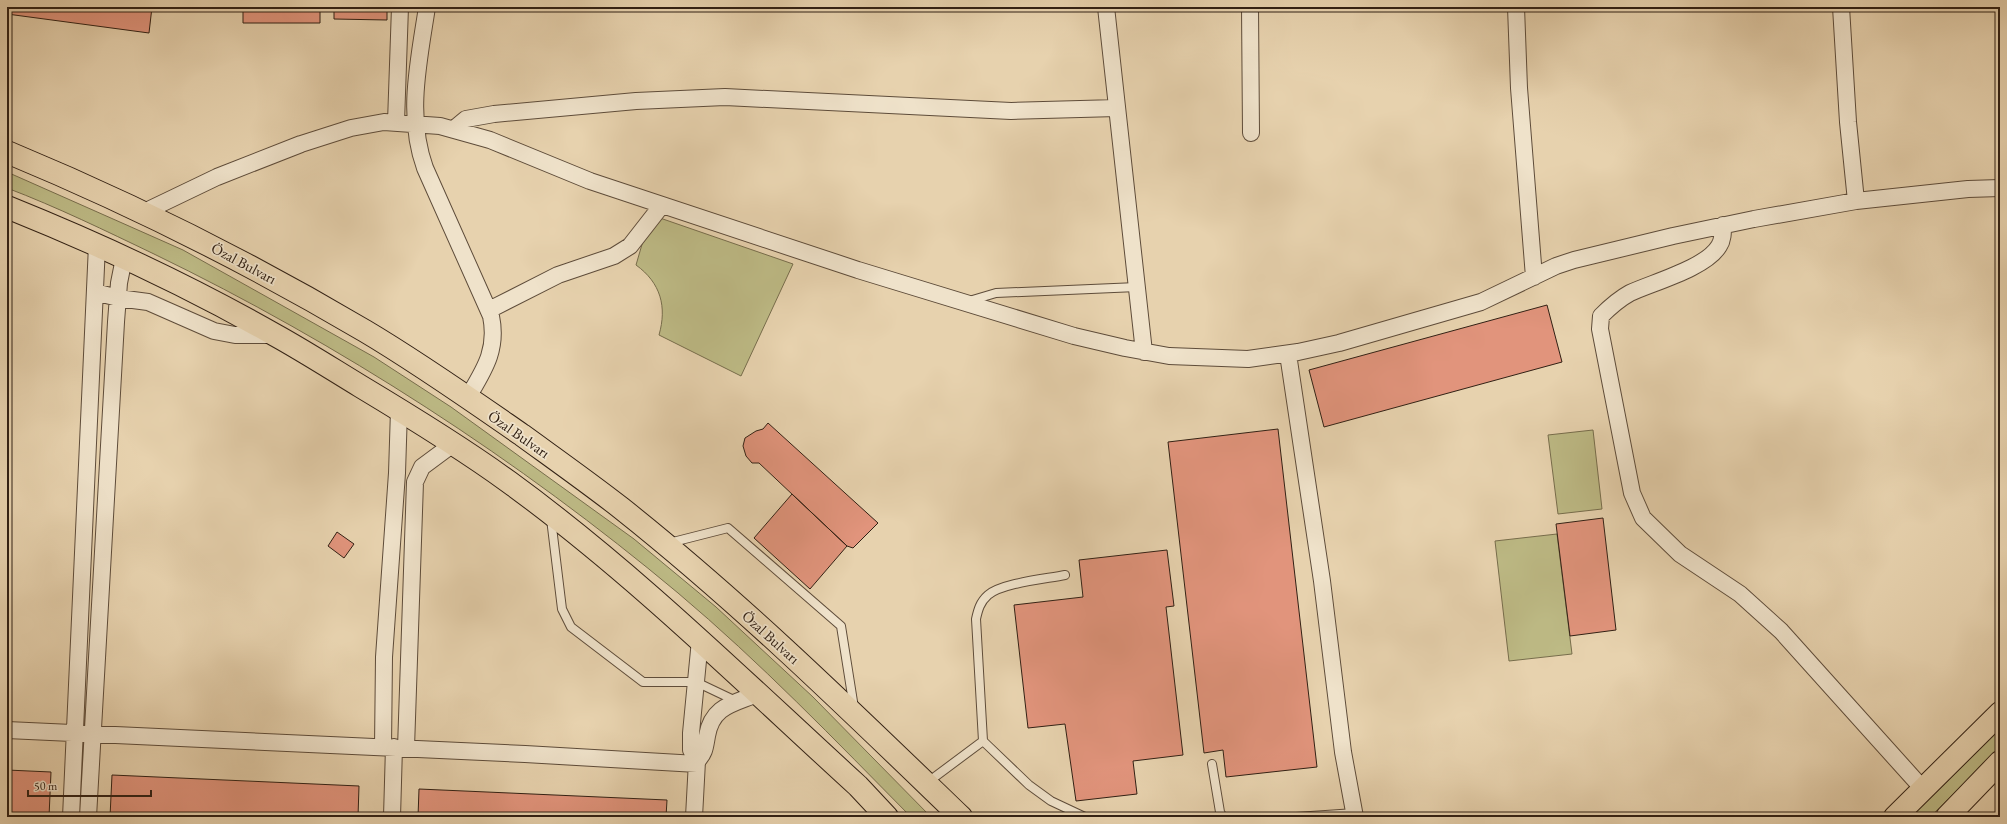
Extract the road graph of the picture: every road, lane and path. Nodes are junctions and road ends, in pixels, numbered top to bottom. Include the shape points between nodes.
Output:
1 (400, 7) edge
2 (427, 7) edge
3 (1106, 7) edge
4 (1250, 7) edge
5 (1516, 7) edge
6 (1841, 7) edge
7 (1117, 108) junction
8 (396, 122) junction
9 (416, 124) junction
10 (454, 129) junction
11 (1251, 133) dead end
12 (7, 152) edge
13 (2000, 188) edge
14 (1856, 201) junction
15 (662, 205) junction
16 (7, 207) edge
17 (142, 213) junction
18 (1723, 225) junction
19 (97, 245) junction
20 (124, 258) junction
21 (1534, 277) junction
22 (1137, 287) junction
23 (94, 292) junction
24 (118, 298) junction
25 (964, 302) junction
26 (489, 310) junction
27 (275, 335) junction
28 (1144, 352) junction
29 (1288, 354) junction
30 (468, 398) junction
31 (399, 410) junction
32 (453, 444) junction
33 (551, 514) junction
34 (665, 544) junction
35 (1065, 575) dead end
36 (700, 640) junction
37 (696, 682) junction
38 (748, 698) junction
39 (854, 713) junction
40 (2000, 713) edge
41 (7, 730) edge
42 (74, 733) junction
43 (92, 734) junction
44 (983, 741) junction
45 (394, 747) junction
46 (2000, 762) edge
47 (697, 763) junction
48 (1212, 764) dead end
49 (1992, 777) edge
50 (926, 783) junction
51 (858, 786) junction
52 (1923, 789) junction
53 (1355, 815) edge
54 (71, 817) edge
55 (88, 817) edge
56 (392, 817) edge
57 (694, 817) edge
58 (873, 817) edge
59 (887, 817) edge
60 (961, 817) edge
61 (1085, 817) edge
62 (1223, 817) edge
63 (1296, 817) edge
64 (1895, 817) edge
65 (1947, 817) edge

1 - 8 street
2 - 9 street via 415,91
3 - 7 street
4 - 11 street
5 - 21 street
6 - 14 street
7 - 10 street via 1011,111 724,97 636,101 494,114 466,119
7 - 22 street
8 - 9 street
8 - 17 street via 351,128 301,144 217,177
9 - 10 street
9 - 26 street via 418,146 425,168
10 - 15 street via 490,140 590,181
12 - 17 highway, Özal Bulvarı
13 - 14 street
14 - 18 street
15 - 25 street
15 - 26 street via 630,246 614,256 558,275
16 - 19 highway
17 - 30 highway, Özal Bulvarı via 192,236 292,289 367,332
18 - 21 street via 1574,260
18 - 52 street via 1719,246 1704,262 1629,294 1614,303 1601,316 1600,329 1632,493 1643,518 1680,554 1740,594 1781,630
19 - 20 highway
19 - 23 street
20 - 24 street
20 - 27 highway
21 - 29 street via 1481,302 1340,343
22 - 25 lane via 996,293
22 - 28 street
23 - 24 street
23 - 42 street
24 - 27 street via 148,302 214,331
24 - 43 street
25 - 28 street via 1074,336
26 - 30 street via 494,329 492,349 487,365
27 - 31 highway
28 - 29 street via 1212,358
29 - 53 street via 1322,581 1343,752
30 - 34 highway, Özal Bulvarı via 575,474
31 - 32 highway
31 - 45 street via 384,657
32 - 33 highway
32 - 45 street via 422,468 415,482
33 - 36 highway via 654,598
33 - 37 lane via 562,609 571,627 643,682
34 - 39 highway, Özal Bulvarı
34 - 39 lane via 728,528 841,626
35 - 44 lane via 997,588 979,606 976,619
36 - 37 street
36 - 38 highway
37 - 38 lane
37 - 47 street via 691,750
38 - 47 street via 724,707 717,713 708,727 704,754
38 - 51 highway
39 - 50 highway, Özal Bulvarı
40 - 52 highway
41 - 42 street
42 - 43 street
42 - 54 street
43 - 45 street
43 - 55 street
44 - 50 lane
44 - 61 lane via 1034,789 1051,801
45 - 47 street
45 - 56 street
46 - 49 highway
47 - 57 street
48 - 62 lane
49 - 65 highway
50 - 60 highway, Özal Bulvarı
51 - 58 highway
51 - 59 highway
52 - 64 highway
53 - 63 lane

